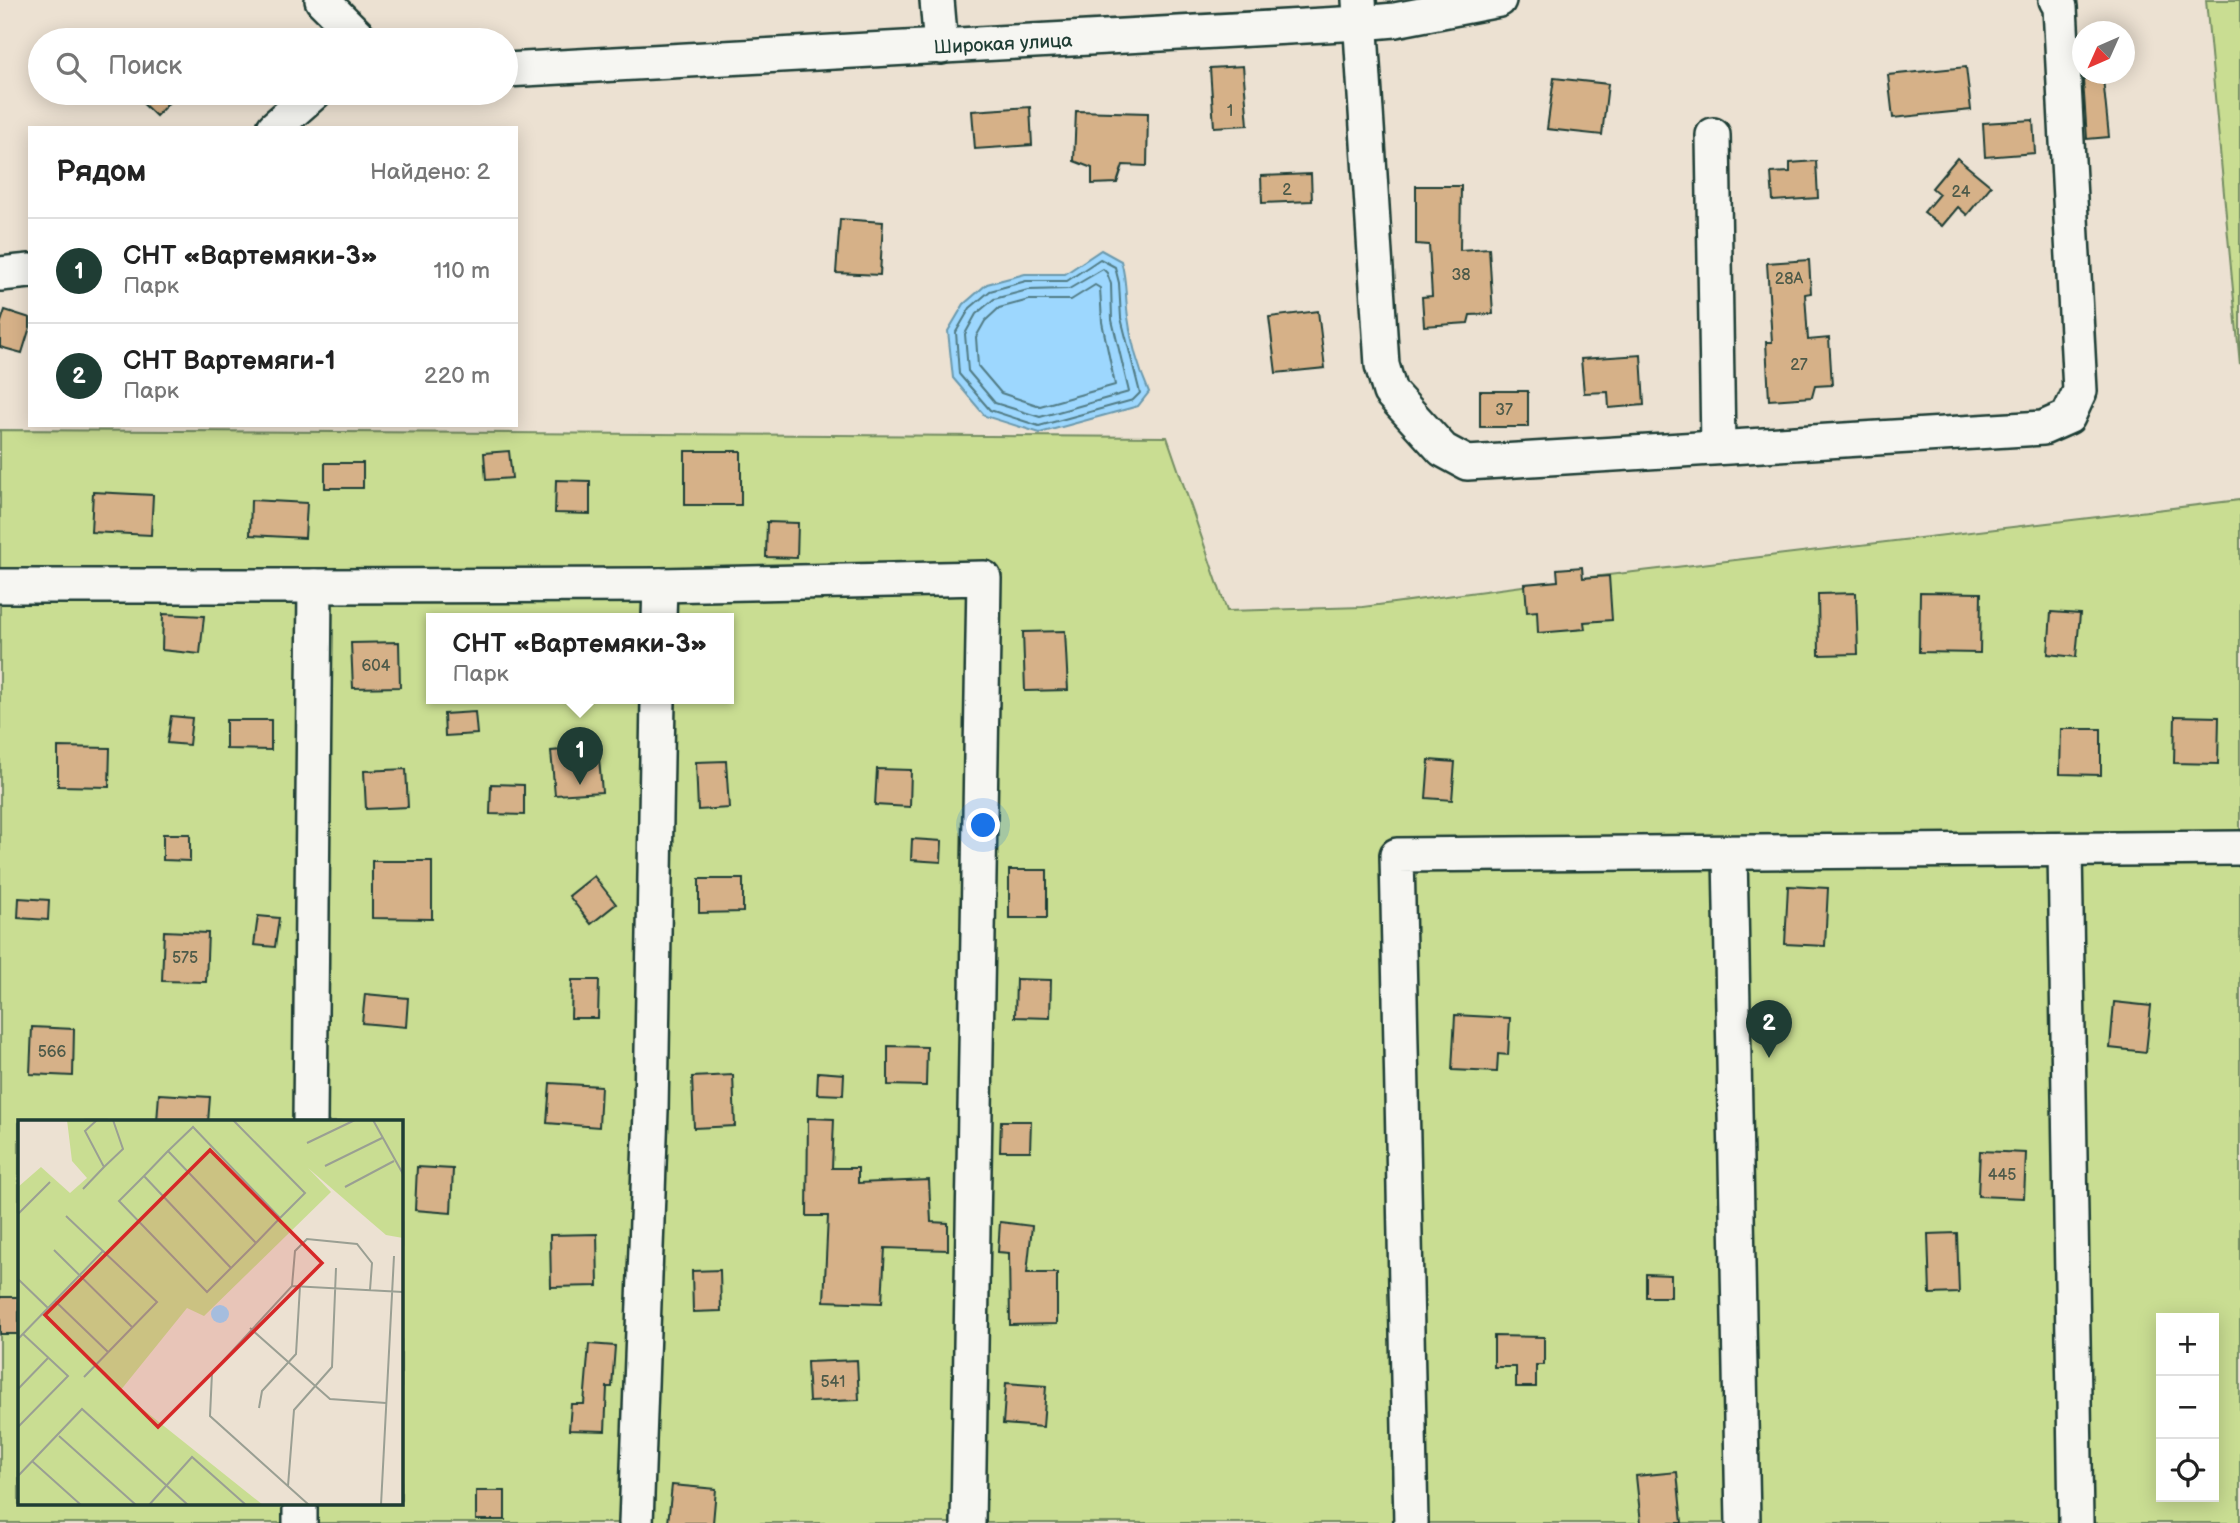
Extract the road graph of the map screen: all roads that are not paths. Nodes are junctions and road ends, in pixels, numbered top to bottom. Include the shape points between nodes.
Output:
1 (322, 0) edge
2 (937, 0) edge
3 (1499, 0) edge
4 (2056, 0) edge
5 (1360, 12) edge
6 (350, 28) edge
7 (941, 47) junction
8 (518, 69) edge
9 (1713, 135) dead end
10 (28, 271) edge
11 (0, 274) edge
12 (1718, 447) junction
13 (660, 585) junction
14 (0, 586) edge
15 (315, 586) junction
16 (660, 613) edge
17 (658, 704) edge
18 (2240, 848) edge
19 (2065, 850) junction
20 (1730, 854) junction
21 (310, 1120) edge
22 (636, 1523) edge
23 (968, 1523) edge
24 (1410, 1523) edge
25 (1743, 1523) edge
26 (2076, 1523) edge

1 - 6 street
2 - 7 street
3 - 5 street, Широкая улица via 1395,20
4 - 12 street via 2060,7 2080,391 2068,418 2043,428
5 - 7 street, Широкая улица
5 - 12 street via 1382,365 1390,392 1443,450 1467,463
7 - 8 street, Широкая улица
9 - 12 street
10 - 11 street
13 - 15 street
13 - 16 street
13 - 23 street via 984,578
14 - 15 street
15 - 21 street
17 - 22 street via 651,1110
18 - 19 street
19 - 20 street
19 - 26 street
20 - 24 street via 1396,855
20 - 25 street

